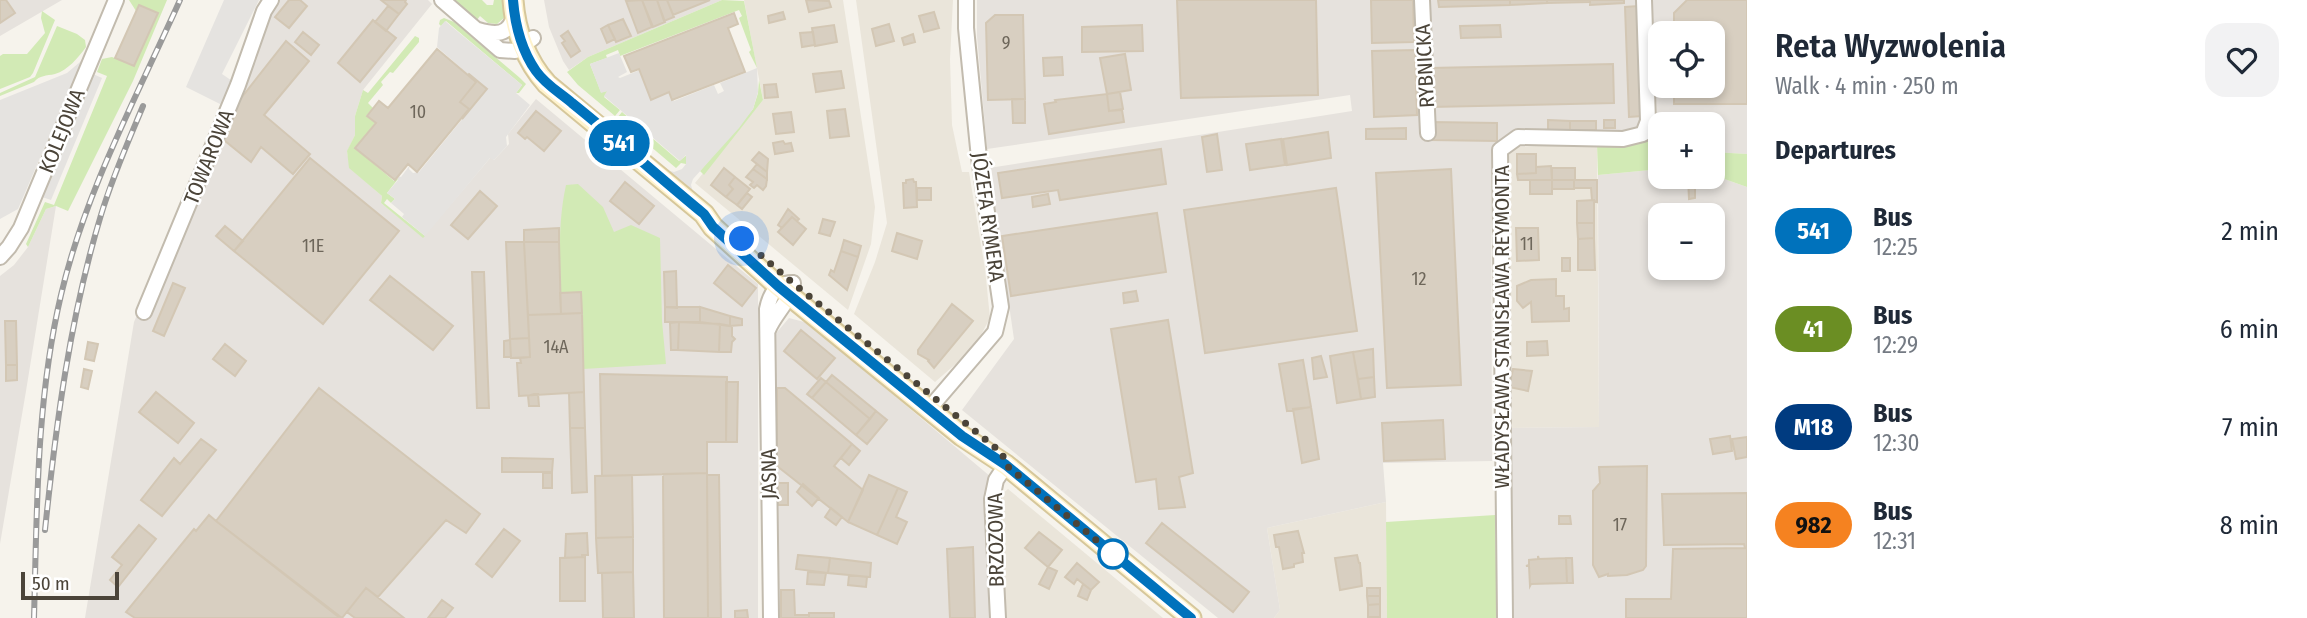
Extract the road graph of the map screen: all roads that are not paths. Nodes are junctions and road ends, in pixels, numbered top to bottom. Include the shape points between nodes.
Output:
1 (116, 0) edge
2 (271, 0) edge
3 (966, 0) edge
4 (1422, 0) edge
5 (1644, 0) edge
6 (444, 2) edge
7 (517, 5) edge
8 (478, 30) junction
9 (528, 42) junction
10 (1428, 133) dead end
11 (0, 257) edge
12 (787, 288) junction
13 (144, 313) dead end
14 (933, 404) junction
15 (1006, 465) junction
16 (771, 618) edge
17 (998, 618) edge
18 (1191, 618) edge
19 (1505, 618) edge

1 - 11 street, KOLEJOWA via 21,228
2 - 13 street, TOWAROWA
3 - 14 street, JÓZEFA RYMERA via 979,158 1001,307 995,332
4 - 10 street, RYBNICKA
5 - 19 street, WŁADYSŁAWA STANISŁAWA REYMONTA via 1648,121 1643,134 1623,139 1518,137 1500,150
6 - 8 street
7 - 8 street via 505,31
7 - 9 street
8 - 9 street via 500,50 515,51
9 - 12 street via 540,76
12 - 14 street
12 - 16 street, JASNA via 769,301
14 - 15 street via 1002,453
15 - 17 street, BRZOZOWA via 996,480 992,499
15 - 18 street

